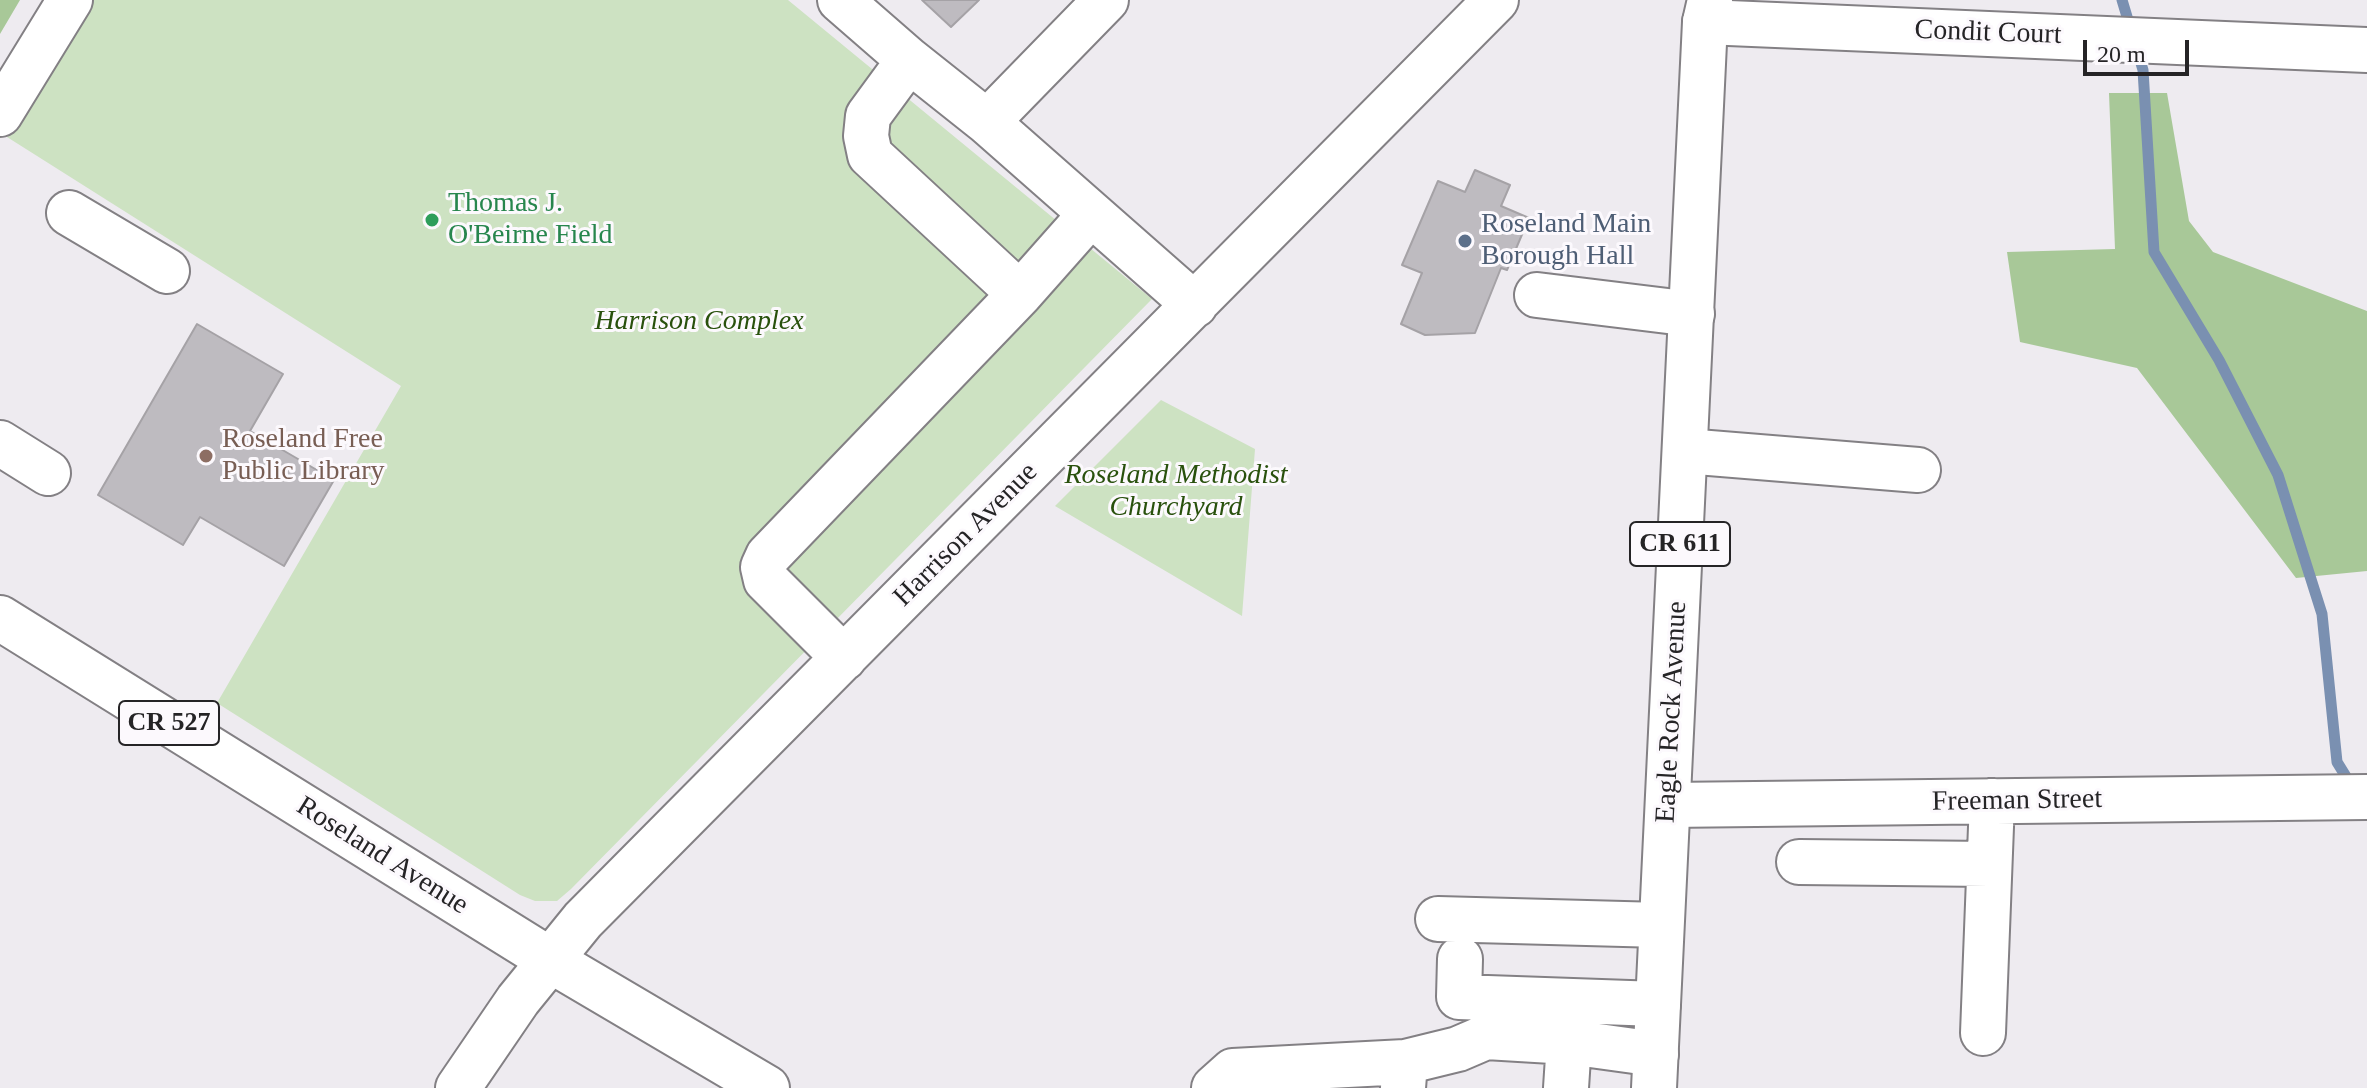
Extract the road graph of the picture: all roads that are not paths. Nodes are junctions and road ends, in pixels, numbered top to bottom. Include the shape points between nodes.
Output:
1 (70, 0) edge
2 (840, 0) edge
3 (1106, 0) edge
4 (1496, 0) edge
5 (1708, 11) edge
6 (2367, 50) edge
7 (909, 60) junction
8 (0, 114) edge
9 (987, 122) junction
10 (69, 213) dead end
11 (1090, 215) junction
12 (167, 271) dead end
13 (1020, 294) junction
14 (1537, 295) dead end
15 (1195, 305) junction
16 (1692, 314) junction
17 (0, 443) edge
18 (1685, 451) junction
19 (1918, 470) dead end
20 (48, 473) dead end
21 (4, 630) edge
22 (844, 658) junction
23 (2351, 797) edge
24 (1992, 801) junction
25 (1668, 805) junction
26 (1799, 862) dead end
27 (1989, 864) junction
28 (1438, 919) dead end
29 (1661, 925) junction
30 (1460, 959) dead end
31 (550, 960) junction
32 (1658, 1004) junction
33 (1983, 1033) dead end
34 (1569, 1042) junction
35 (1655, 1071) edge
36 (1404, 1075) edge
37 (458, 1088) edge
38 (767, 1088) edge
39 (1214, 1088) edge
40 (1566, 1088) edge

1 - 8 street
2 - 7 street
3 - 9 street
4 - 15 street, Harrison Avenue
5 - 6 street, Condit Court
5 - 16 street, Eagle Rock Avenue / CR 611
7 - 9 street
7 - 13 street via 868,116 870,155
9 - 11 street
10 - 12 street
11 - 13 street
11 - 15 street
13 - 22 street via 768,556 763,567 766,580
14 - 16 street
15 - 22 street, Harrison Avenue
16 - 18 street, Eagle Rock Avenue / CR 611
17 - 20 street
18 - 19 street
18 - 25 street, Eagle Rock Avenue / CR 611
21 - 31 street, Roseland Avenue / CR 527
22 - 31 street, Harrison Avenue via 583,920
23 - 24 street, Freeman Street
24 - 25 street, Freeman Street
24 - 27 street
25 - 29 street, Eagle Rock Avenue / CR 611
26 - 27 street
27 - 33 street
28 - 29 street
29 - 32 street, Eagle Rock Avenue / CR 611
30 - 32 street via 1459,997
31 - 37 street, Harrison Avenue
31 - 38 street, Roseland Avenue / CR 527
32 - 35 street, Eagle Rock Avenue / CR 611
34 - 35 street
34 - 36 street via 1486,1037
34 - 40 street
36 - 39 street via 1233,1071

